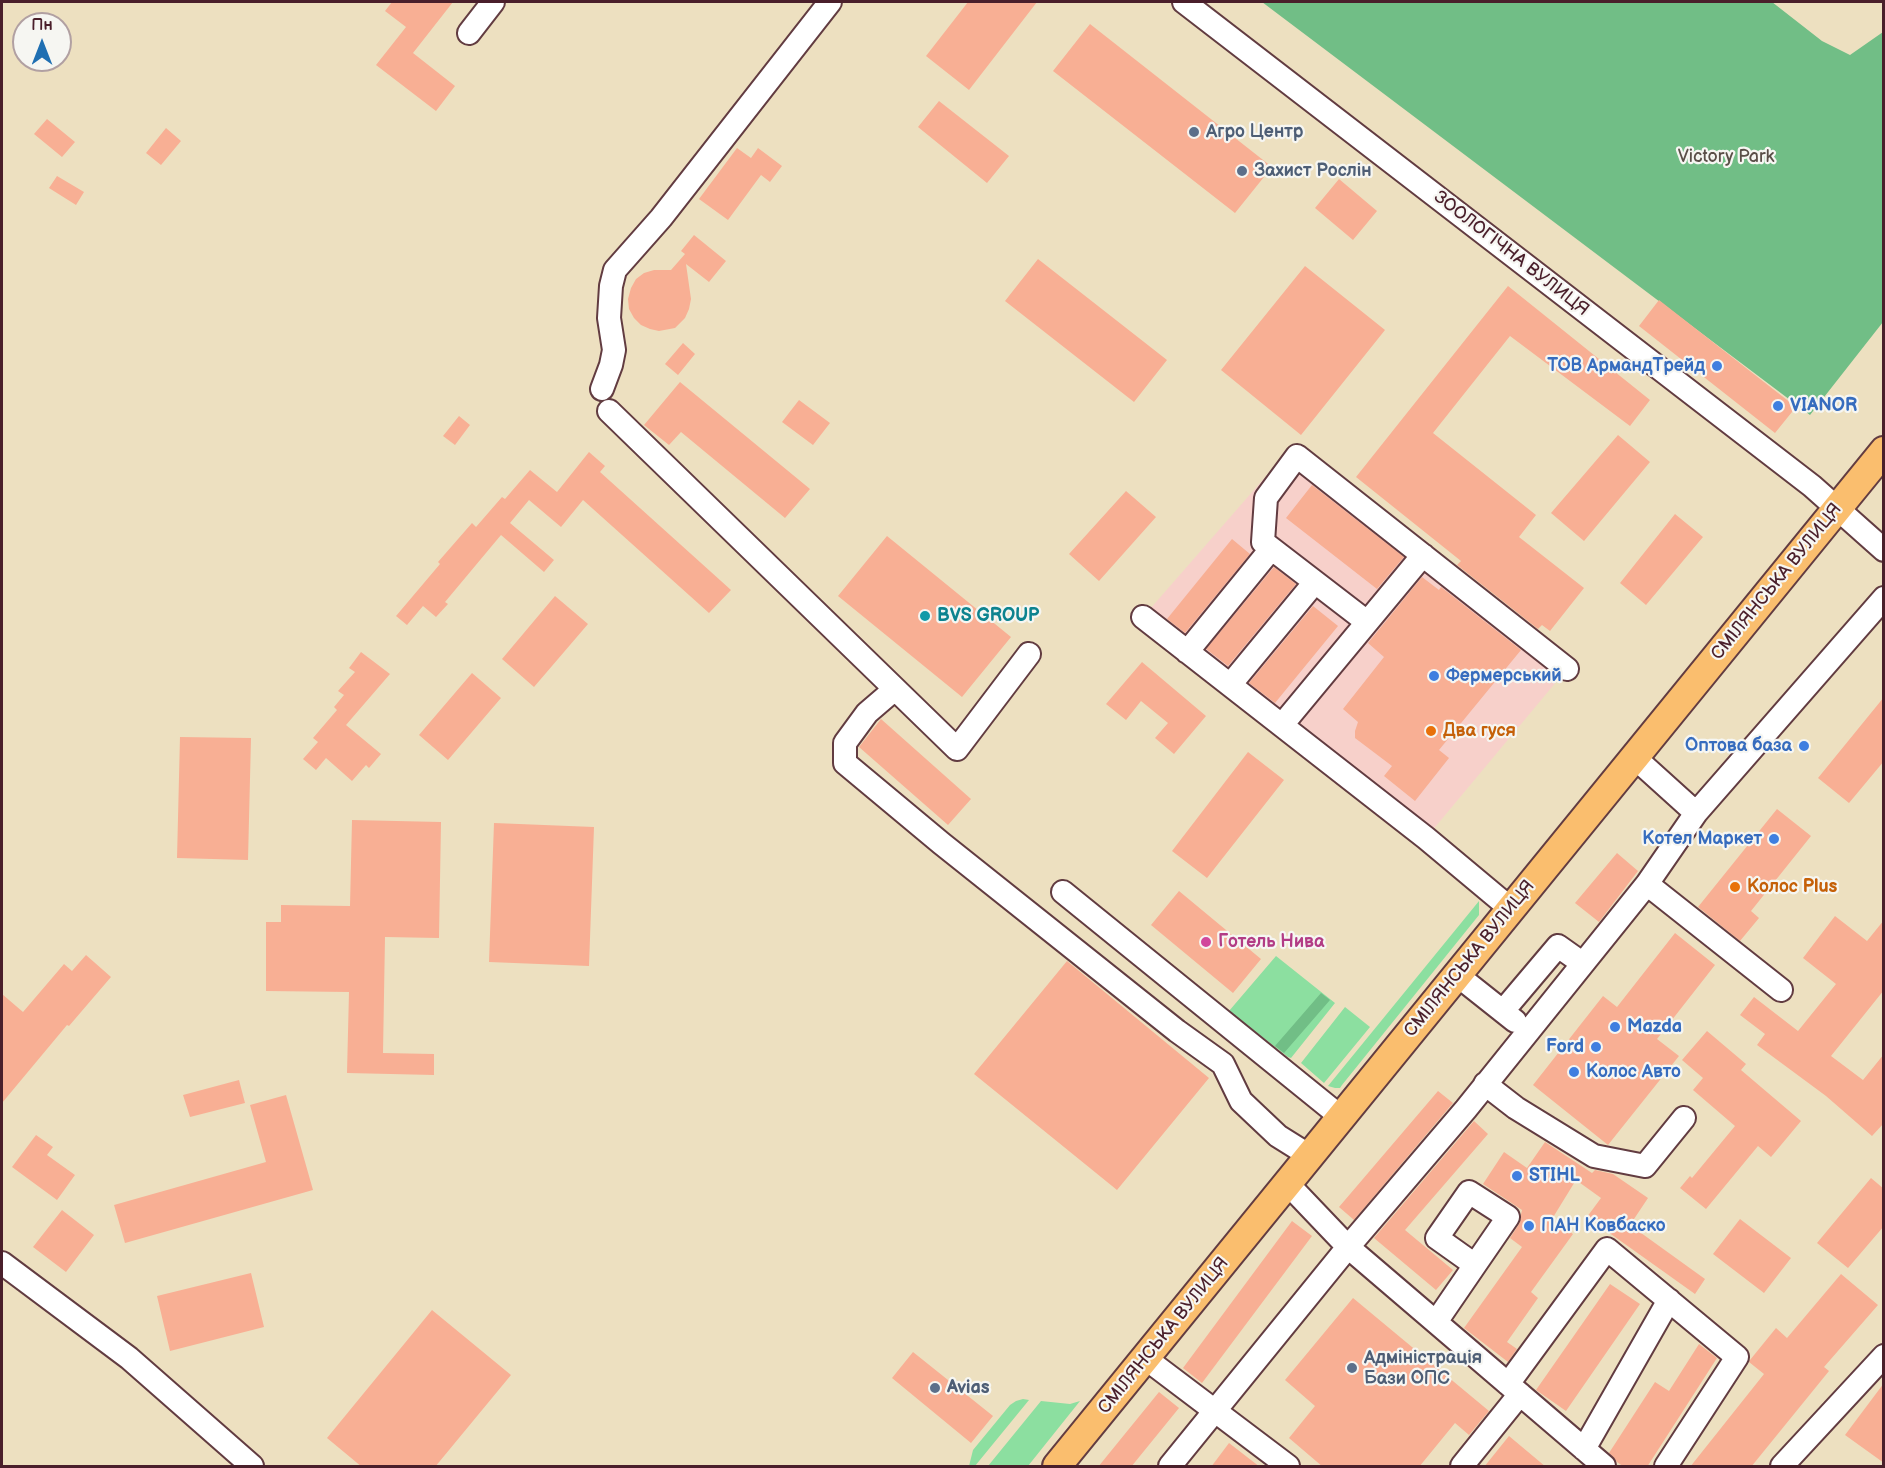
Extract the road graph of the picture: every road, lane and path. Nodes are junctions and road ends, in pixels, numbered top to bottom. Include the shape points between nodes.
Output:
1 (493, 2) edge
2 (830, 2) edge
3 (1184, 2) edge
4 (469, 33) dead end
5 (602, 389) dead end
6 (609, 411) dead end
7 (1884, 451) edge
8 (1837, 508) junction
9 (1271, 549) junction
10 (1884, 550) edge
11 (1423, 555) junction
12 (1315, 582) junction
13 (1884, 598) edge
14 (1143, 617) dead end
15 (1367, 622) junction
16 (1187, 652) junction
17 (1029, 654) dead end
18 (1567, 669) dead end
19 (1230, 685) junction
20 (895, 688) junction
21 (1282, 725) junction
22 (1634, 757) junction
23 (1696, 813) junction
24 (1647, 884) junction
25 (1063, 892) dead end
26 (1511, 909) junction
27 (1582, 963) junction
28 (1457, 975) junction
29 (1781, 990) dead end
30 (1503, 1011) junction
31 (1528, 1031) junction
32 (1485, 1084) junction
33 (1341, 1117) junction
34 (1684, 1118) dead end
35 (1310, 1156) junction
36 (1287, 1184) junction
37 (1348, 1247) junction
38 (2, 1263) edge
39 (1475, 1265) dead end
40 (1669, 1300) junction
41 (1436, 1322) junction
42 (1884, 1356) edge
43 (1145, 1359) junction
44 (1514, 1389) junction
45 (1215, 1410) junction
46 (1584, 1449) junction
47 (252, 1467) edge
48 (1057, 1467) edge
49 (1170, 1467) edge
50 (1288, 1467) edge
51 (1462, 1467) edge
52 (1604, 1467) edge
53 (1666, 1467) edge
54 (1782, 1467) edge

1 - 4 street
2 - 5 street via 661,218 615,270 609,318 614,350
3 - 8 street, ЗООЛОГІЧНА ВУЛИЦЯ
6 - 20 street
7 - 8 main road, СМІЛЯНСЬКА ВУЛИЦЯ
8 - 10 street, ЗООЛОГІЧНА ВУЛИЦЯ
8 - 22 main road, СМІЛЯНСЬКА ВУЛИЦЯ
9 - 11 street via 1263,542 1266,498 1297,456
9 - 12 street
9 - 16 street
11 - 15 street
11 - 18 street
12 - 15 street
12 - 19 street
13 - 23 street
14 - 16 street
15 - 21 street
16 - 19 street
17 - 20 street via 957,749
19 - 21 street
20 - 35 street via 867,713 845,743 845,763 1222,1064 1241,1101 1278,1136
21 - 26 street
22 - 23 street
22 - 26 main road, СМІЛЯНСЬКА ВУЛИЦЯ
23 - 24 street
24 - 27 street
24 - 29 street
25 - 33 street
26 - 28 main road, СМІЛЯНСЬКА ВУЛИЦЯ
27 - 30 street via 1558,945
27 - 31 street
28 - 30 street
28 - 33 main road, СМІЛЯНСЬКА ВУЛИЦЯ
30 - 31 street
31 - 32 street
32 - 34 street via 1515,1108 1594,1156 1645,1166
32 - 37 street
33 - 35 main road, СМІЛЯНСЬКА ВУЛИЦЯ
35 - 36 main road, СМІЛЯНСЬКА ВУЛИЦЯ
36 - 37 street
36 - 43 main road, СМІЛЯНСЬКА ВУЛИЦЯ
37 - 41 street
37 - 45 street
38 - 47 street via 129,1359
39 - 41 street
40 - 44 street via 1607,1249
40 - 46 street
40 - 53 street via 1737,1357
41 - 44 street
42 - 54 street
43 - 45 street
43 - 48 main road, СМІЛЯНСЬКА ВУЛИЦЯ
44 - 46 street
44 - 51 street
45 - 49 street
45 - 50 street
46 - 52 street

